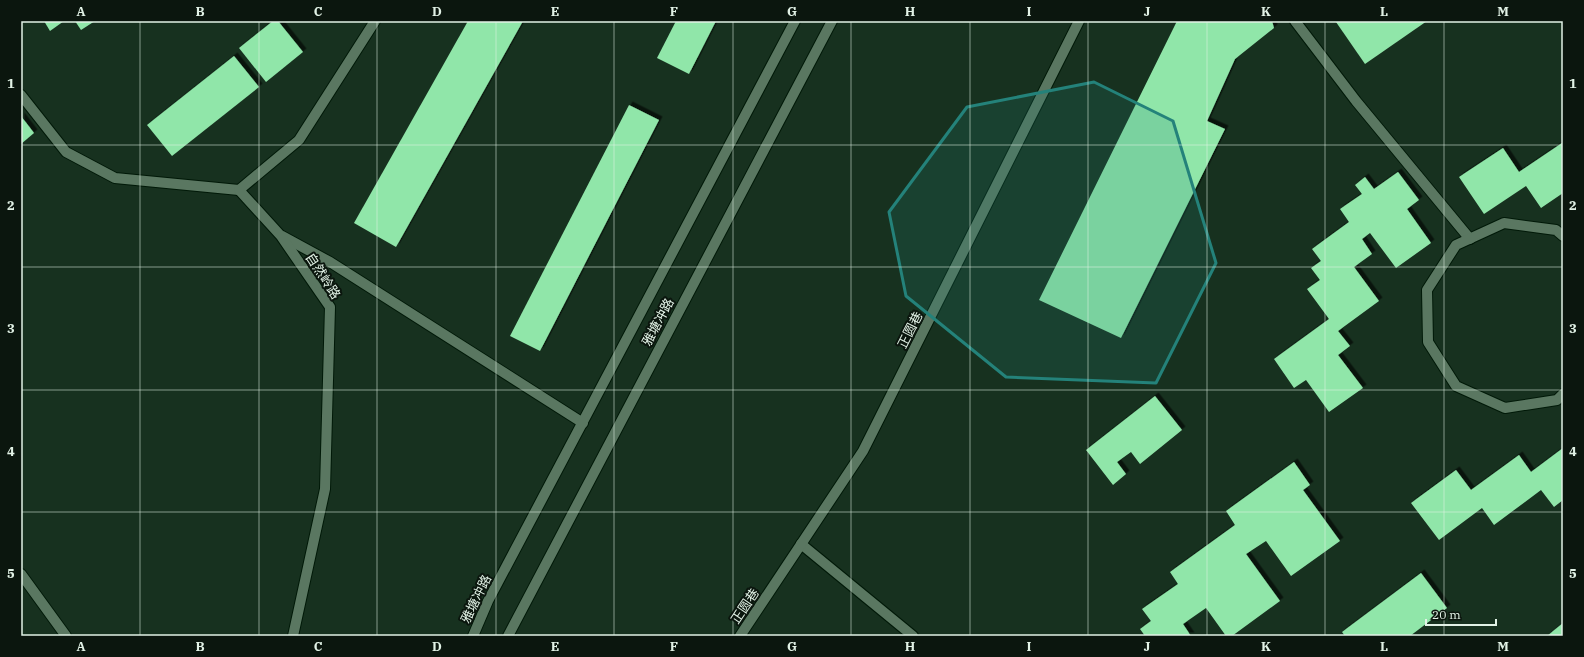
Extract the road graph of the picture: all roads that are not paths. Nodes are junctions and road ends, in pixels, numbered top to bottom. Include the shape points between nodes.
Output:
1 (375, 21) edge
2 (794, 21) edge
3 (832, 21) edge
4 (1079, 21) edge
5 (1295, 21) edge
6 (21, 94) edge
7 (239, 190) junction
8 (281, 236) junction
9 (1563, 236) edge
10 (1470, 239) junction
11 (1563, 394) edge
12 (583, 423) junction
13 (801, 544) junction
14 (21, 574) edge
15 (66, 636) edge
16 (293, 636) edge
17 (473, 636) edge
18 (508, 636) edge
19 (740, 636) edge
20 (913, 636) edge

1 - 7 street via 299,140
2 - 12 street, 雅塘冲路
3 - 18 street, 雅塘冲路
4 - 13 street, 正圆巷 via 863,451
5 - 10 street via 1356,101
6 - 7 street via 66,152 116,178
7 - 8 street, 自然岭路
8 - 12 street via 330,262
8 - 16 street, 自然岭路 via 330,308 325,488
9 - 10 street via 1556,230 1504,223
10 - 11 street via 1456,245 1427,290 1428,342 1456,386 1505,408 1556,400
12 - 17 street, 雅塘冲路 via 488,601
13 - 19 street, 正圆巷
13 - 20 street
14 - 15 street

